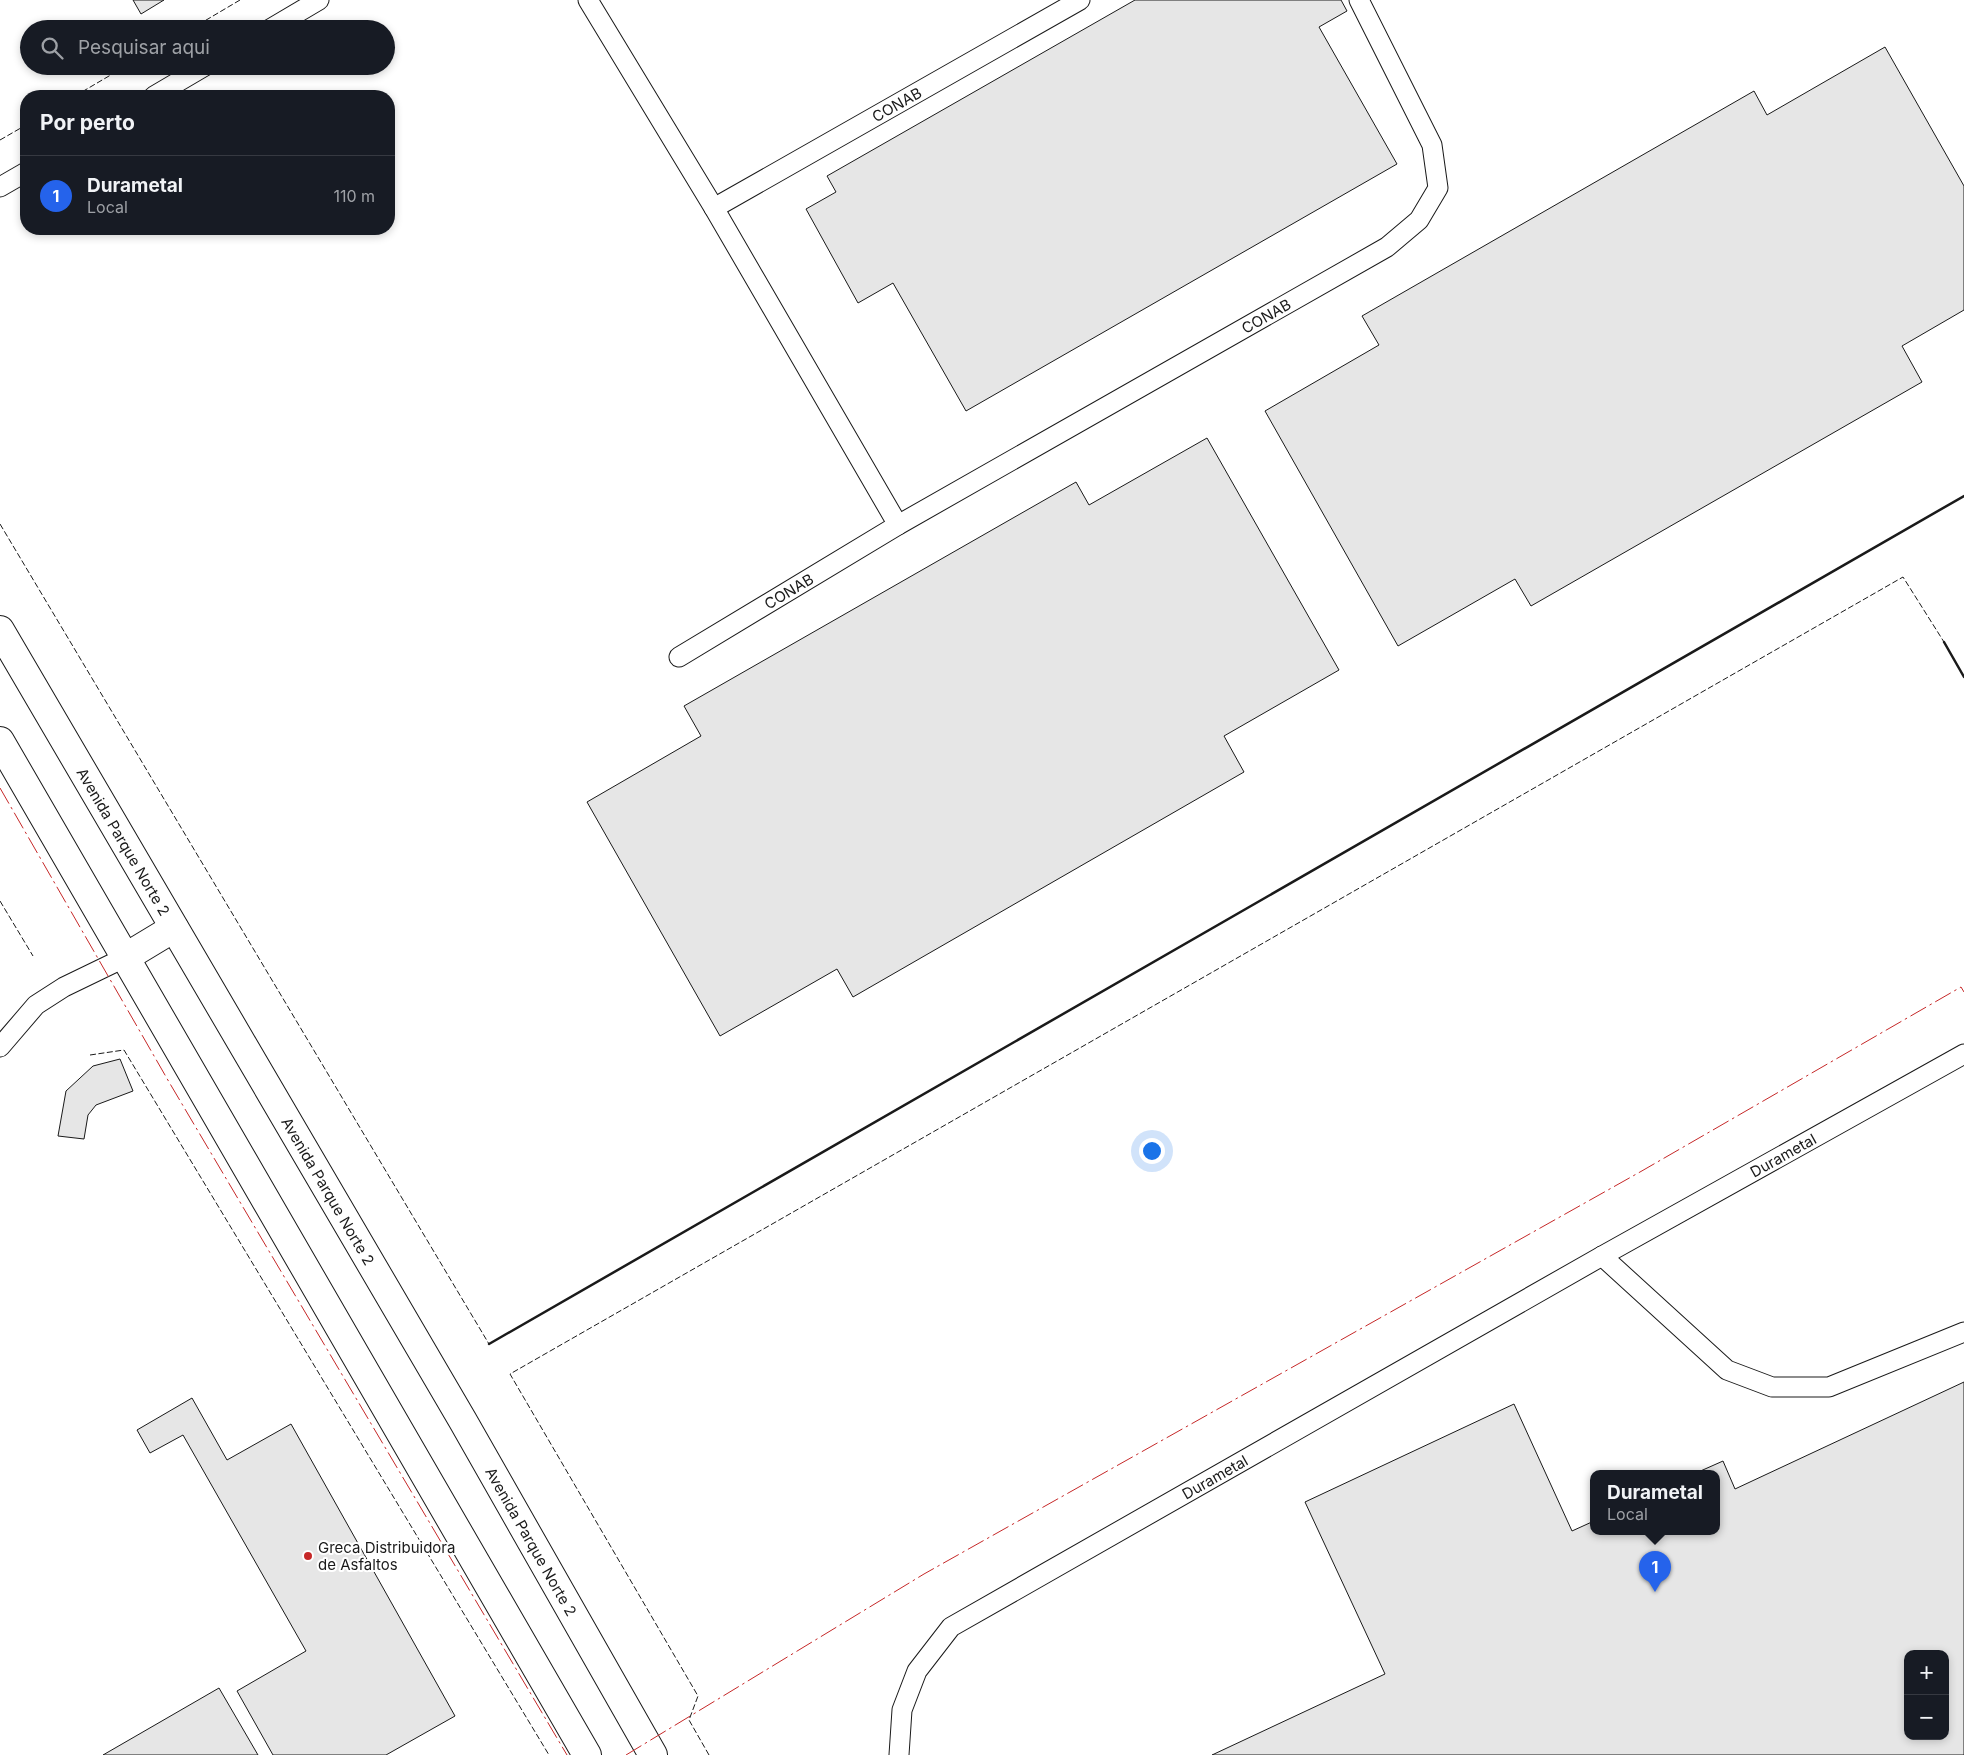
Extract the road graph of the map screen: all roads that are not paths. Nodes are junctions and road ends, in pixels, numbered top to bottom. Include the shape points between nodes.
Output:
1 (319, 0) edge
2 (588, 0) edge
3 (1080, 0) edge
4 (1359, 0) edge
5 (285, 20) edge
6 (190, 75) edge
7 (164, 90) edge
8 (20, 175) edge
9 (0, 187) edge
10 (714, 208) junction
11 (898, 525) junction
12 (0, 630) edge
13 (679, 657) dead end
14 (0, 741) edge
15 (174, 928) junction
16 (126, 957) junction
17 (0, 1047) edge
18 (1964, 1054) edge
19 (1602, 1256) junction
20 (1964, 1332) edge
21 (587, 1755) edge
22 (653, 1755) edge
23 (899, 1755) edge

1 - 5 lane
2 - 10 lane
3 - 10 lane, CONAB
4 - 11 lane, CONAB via 1432,145 1438,188 1419,220 1387,247
6 - 7 lane
8 - 9 lane
10 - 11 lane
11 - 13 lane, CONAB
12 - 15 street, Avenida Parque Norte 2
14 - 16 street
15 - 16 street
15 - 22 street, Avenida Parque Norte 2 via 463,1421
16 - 17 lane via 64,987 36,1005
16 - 21 street
18 - 19 lane, Durametal
19 - 20 lane via 1728,1370 1772,1386 1829,1387
19 - 23 lane, Durametal via 951,1627 917,1671 902,1710

